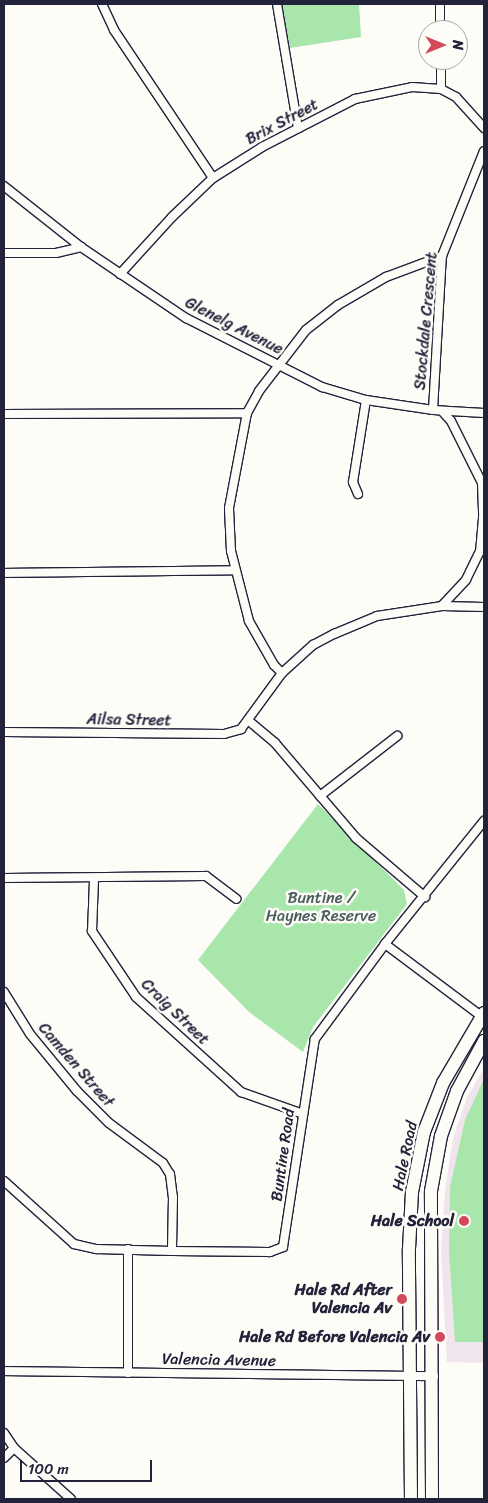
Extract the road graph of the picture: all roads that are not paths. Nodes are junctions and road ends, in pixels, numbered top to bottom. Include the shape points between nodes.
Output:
1 (102, 4) edge
2 (277, 4) edge
3 (440, 4) edge
4 (440, 20) edge
5 (441, 70) edge
6 (441, 89) junction
7 (298, 128) junction
8 (484, 128) edge
9 (484, 151) edge
10 (213, 178) junction
11 (4, 186) edge
12 (81, 247) junction
13 (4, 253) edge
14 (442, 256) junction
15 (120, 274) junction
16 (278, 364) junction
17 (366, 400) junction
18 (433, 410) junction
19 (442, 410) junction
20 (484, 412) edge
21 (246, 413) junction
22 (4, 414) edge
23 (358, 494) dead end
24 (234, 570) junction
25 (4, 573) edge
26 (442, 606) junction
27 (484, 607) edge
28 (282, 673) junction
29 (249, 721) junction
30 (4, 732) edge
31 (397, 736) dead end
32 (320, 796) junction
33 (484, 821) edge
34 (4, 878) edge
35 (94, 880) junction
36 (425, 897) junction
37 (236, 899) dead end
38 (385, 944) junction
39 (4, 992) edge
40 (483, 1016) edge
41 (484, 1041) edge
42 (303, 1114) junction
43 (4, 1181) edge
44 (128, 1249) junction
45 (172, 1251) junction
46 (4, 1371) edge
47 (128, 1373) junction
48 (412, 1376) junction
49 (434, 1376) junction
50 (4, 1433) edge
51 (14, 1448) junction
52 (4, 1458) edge
53 (71, 1499) edge
54 (411, 1499) edge
55 (432, 1499) edge

1 - 10 street via 114,30
2 - 7 street
3 - 4 street
5 - 6 street
6 - 7 street, Brix Street via 412,87 355,99
6 - 8 street via 456,97
7 - 10 street, Brix Street
9 - 14 street, Stockdale Crescent
10 - 15 street, Brix Street
11 - 12 street, Glenelg Avenue
12 - 13 street via 56,253
12 - 15 street, Glenelg Avenue
14 - 16 street via 386,276 338,305 306,330
14 - 18 street, Stockdale Crescent
15 - 16 street, Glenelg Avenue via 186,318
16 - 17 street, Glenelg Avenue via 322,387
16 - 21 street
17 - 18 street, Glenelg Avenue
17 - 23 street via 353,482
18 - 19 street, Glenelg Avenue
19 - 20 street, Glenelg Avenue
19 - 26 street, Stockdale Crescent via 458,434 482,484 483,518 480,551 466,580
21 - 22 street
21 - 24 street via 229,508
24 - 25 street
24 - 28 street via 257,638
26 - 27 street
26 - 28 street via 377,616 354,624 313,645
28 - 29 street
29 - 30 street, Ailsa Street via 241,729 224,734
29 - 32 street via 275,743
31 - 32 street
32 - 36 street via 356,838
33 - 36 street, Buntine Road
34 - 35 street
35 - 37 street via 206,876
35 - 42 street, Craig Street via 92,931 136,997 241,1092
36 - 38 street, Buntine Road
38 - 40 street
38 - 42 street, Buntine Road via 315,1039
39 - 45 street, Camden Street via 30,1034 77,1091 109,1123 162,1163 170,1174
40 - 48 main road, Hale Road via 443,1083 424,1132 414,1183 408,1249
41 - 49 main road, Hale Road via 457,1091 441,1136 431,1192
42 - 45 street, Buntine Road via 283,1247 270,1252
43 - 44 street, Buntine Road via 74,1244 96,1249
44 - 45 street, Buntine Road
44 - 47 street
46 - 47 street, Valencia Avenue
47 - 48 street, Valencia Avenue
48 - 49 street, Valencia Avenue
48 - 54 main road, Hale Road
49 - 55 main road, Hale Road
50 - 51 street
51 - 52 street
51 - 53 street

